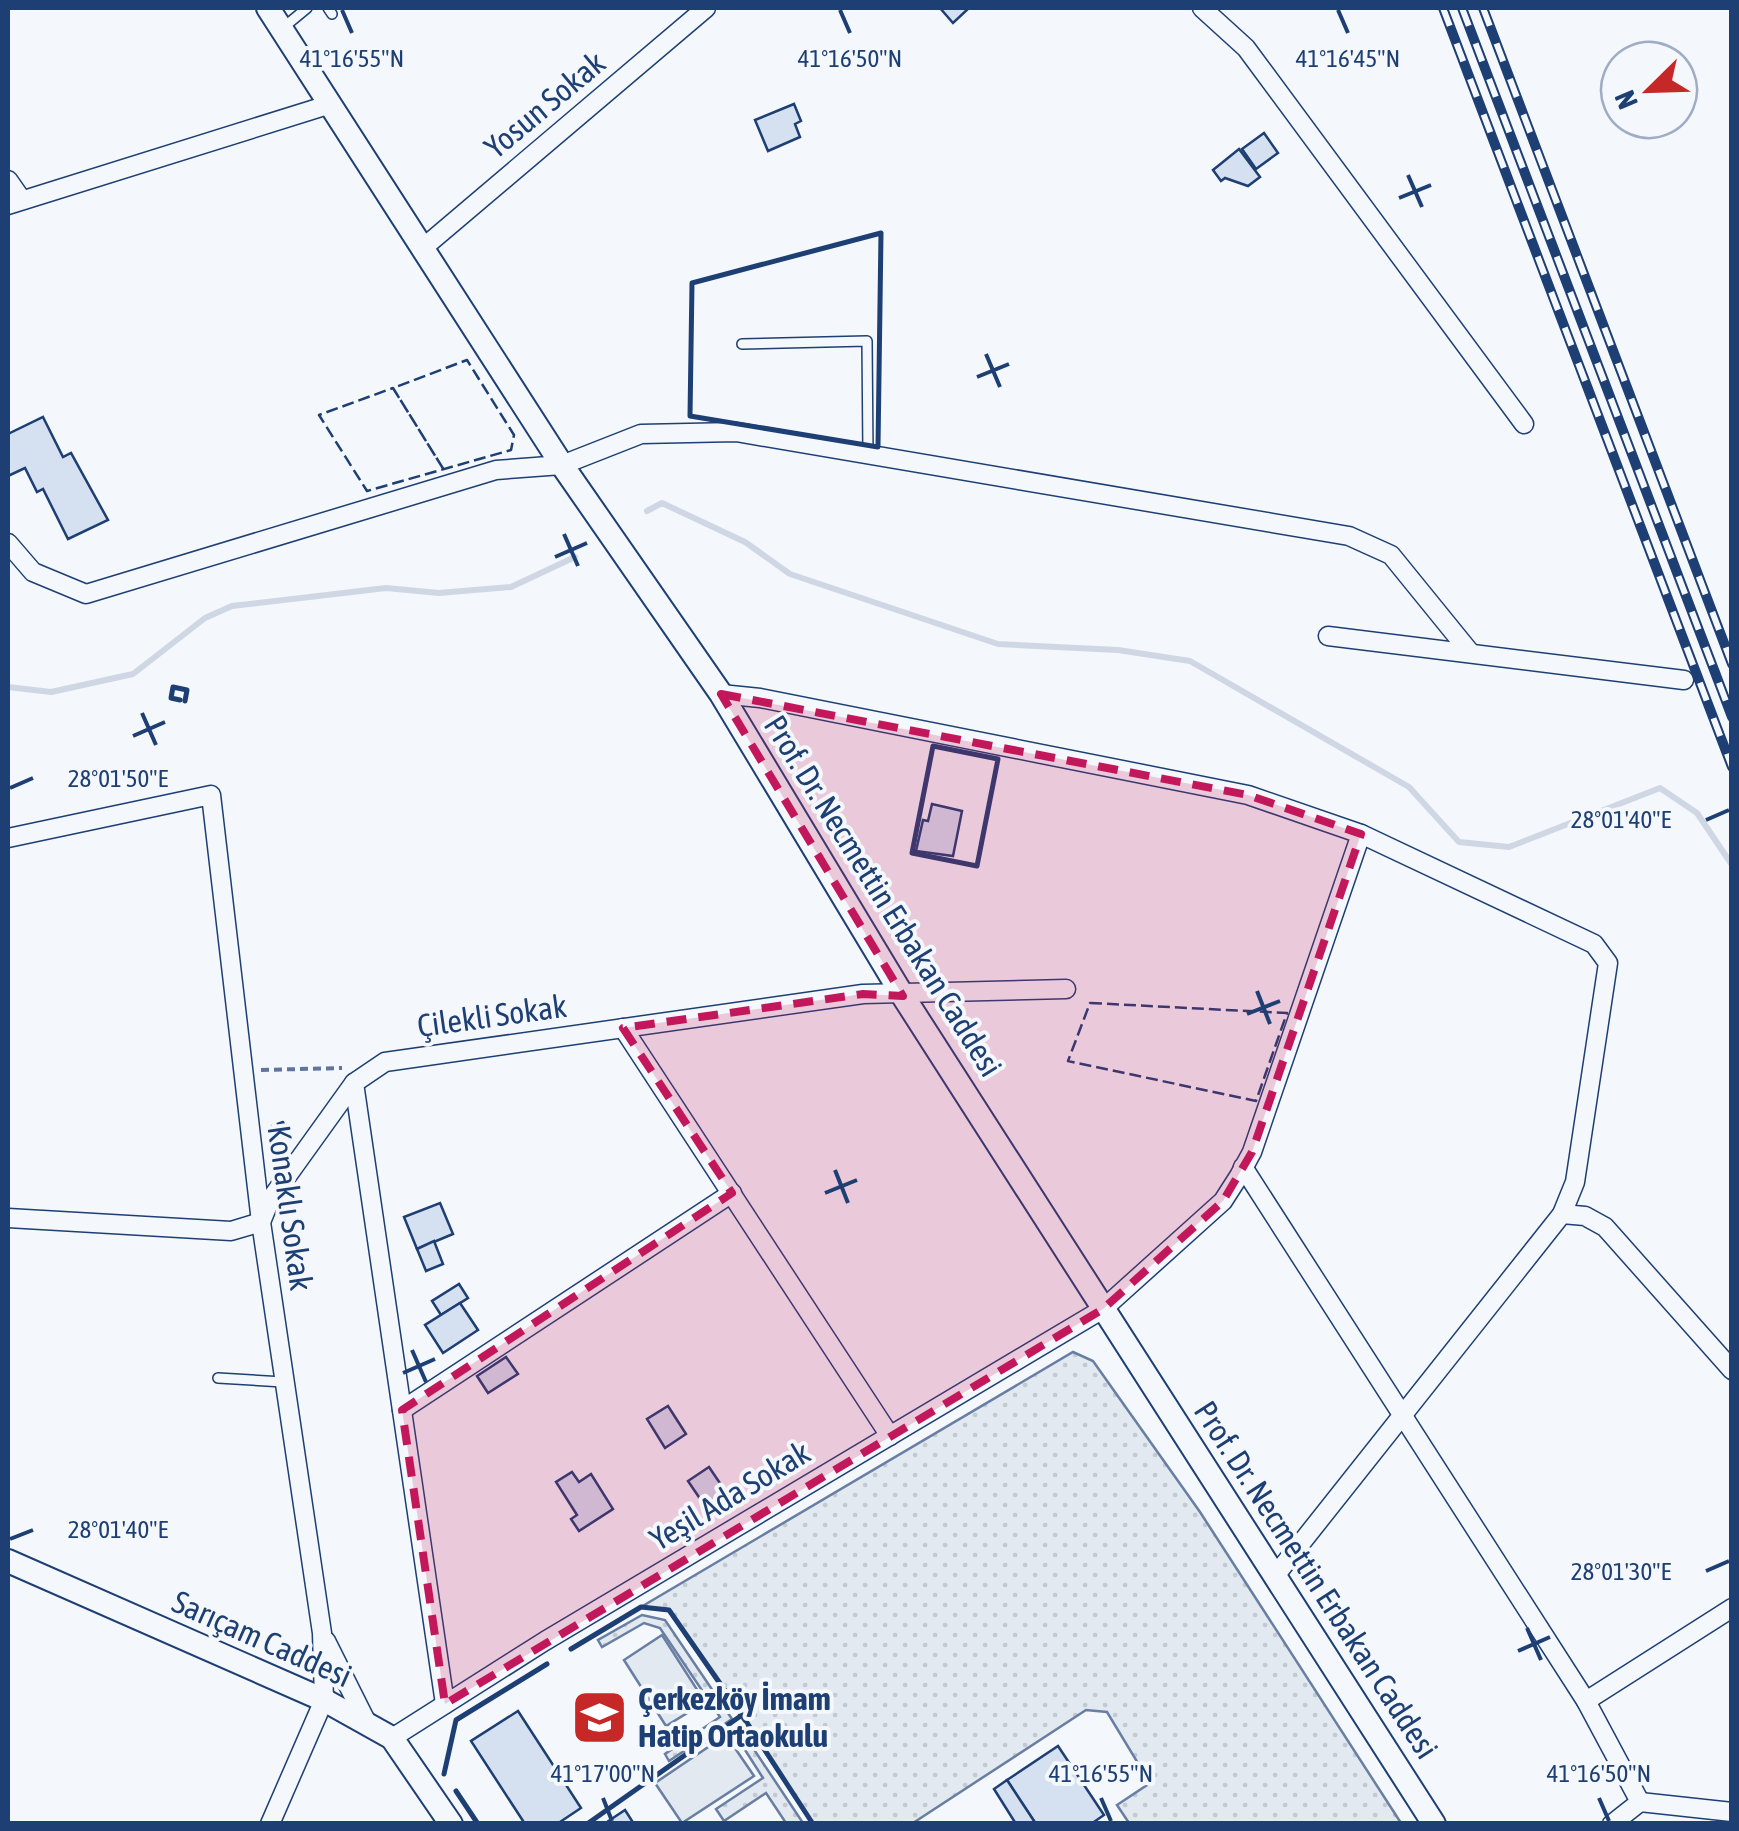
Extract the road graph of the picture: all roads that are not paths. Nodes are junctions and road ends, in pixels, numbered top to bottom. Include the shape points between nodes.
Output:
1 (268, 8) edge
2 (307, 8) edge
3 (706, 8) edge
4 (1202, 8) edge
5 (684, 14) edge
6 (282, 29) junction
7 (331, 104) junction
8 (8, 180) edge
9 (15, 202) edge
10 (423, 248) junction
11 (742, 344) dead end
12 (1524, 424) dead end
13 (868, 455) junction
14 (562, 464) junction
15 (8, 542) edge
16 (1328, 636) dead end
17 (1469, 651) junction
18 (1684, 680) dead end
19 (721, 694) junction
20 (1361, 834) junction
21 (8, 838) edge
22 (1066, 989) dead end
23 (903, 996) junction
24 (624, 1028) junction
25 (360, 1078) junction
26 (1243, 1168) junction
27 (732, 1193) junction
28 (1562, 1214) junction
29 (8, 1218) edge
30 (261, 1222) junction
31 (1103, 1309) junction
32 (1732, 1370) edge
33 (218, 1378) dead end
34 (283, 1382) junction
35 (402, 1410) junction
36 (1403, 1414) junction
37 (890, 1436) junction
38 (8, 1561) edge
39 (1275, 1576) junction
40 (1732, 1608) edge
41 (322, 1633) junction
42 (324, 1700) junction
43 (1586, 1700) junction
44 (445, 1704) junction
45 (368, 1726) junction
46 (392, 1738) junction
47 (1640, 1802) junction
48 (1732, 1812) edge
49 (270, 1824) edge
50 (450, 1824) edge
51 (1434, 1824) edge
52 (1612, 1824) edge

1 - 6 street, Prof. Dr. Necmettin Erbakan Caddesi
2 - 6 lane
3 - 5 street, Yosun Sokak
4 - 12 street via 1246,48
5 - 10 street, Yosun Sokak
6 - 7 street, Prof. Dr. Necmettin Erbakan Caddesi
7 - 9 street
7 - 10 street, Prof. Dr. Necmettin Erbakan Caddesi
8 - 9 street
10 - 14 street, Prof. Dr. Necmettin Erbakan Caddesi
11 - 13 lane via 867,341
13 - 14 street via 736,432 640,434
13 - 17 street via 1349,536 1391,555
14 - 15 street via 496,470 86,594 33,572
14 - 19 street, Prof. Dr. Necmettin Erbakan Caddesi
16 - 17 street
17 - 18 street
19 - 20 street via 1248,795
19 - 23 street, Prof. Dr. Necmettin Erbakan Caddesi
20 - 26 street, Yeşil Ada Sokak
20 - 28 street via 1594,944 1608,963 1575,1182
21 - 30 street, Konaklı Sokak via 211,795
22 - 23 street, Çilekli Sokak
23 - 24 street, Çilekli Sokak via 862,994
23 - 31 street, Prof. Dr. Necmettin Erbakan Caddesi
24 - 25 street, Çilekli Sokak via 385,1062
24 - 27 street
25 - 30 street via 270,1200
25 - 35 street
26 - 31 street, Yeşil Ada Sokak via 1222,1200
26 - 36 street
27 - 35 street
27 - 37 street
28 - 32 street via 1604,1227
28 - 36 street
29 - 30 street via 232,1230
30 - 34 street, Konaklı Sokak
31 - 37 street, Yeşil Ada Sokak
31 - 39 street, Prof. Dr. Necmettin Erbakan Caddesi
33 - 34 lane
34 - 41 street, Konaklı Sokak
35 - 44 street
36 - 39 street
36 - 43 street
37 - 44 street, Yeşil Ada Sokak
38 - 42 street, Sarıçam Caddesi
39 - 51 street, Prof. Dr. Necmettin Erbakan Caddesi
40 - 43 street
41 - 42 street, Konaklı Sokak
41 - 45 street
42 - 45 street, Sarıçam Caddesi
42 - 49 street, Konaklı Sokak
43 - 47 street
44 - 46 street, Yeşil Ada Sokak
45 - 46 street, Sarıçam Caddesi
46 - 50 street, Sarıçam Caddesi
47 - 48 street
47 - 52 street

